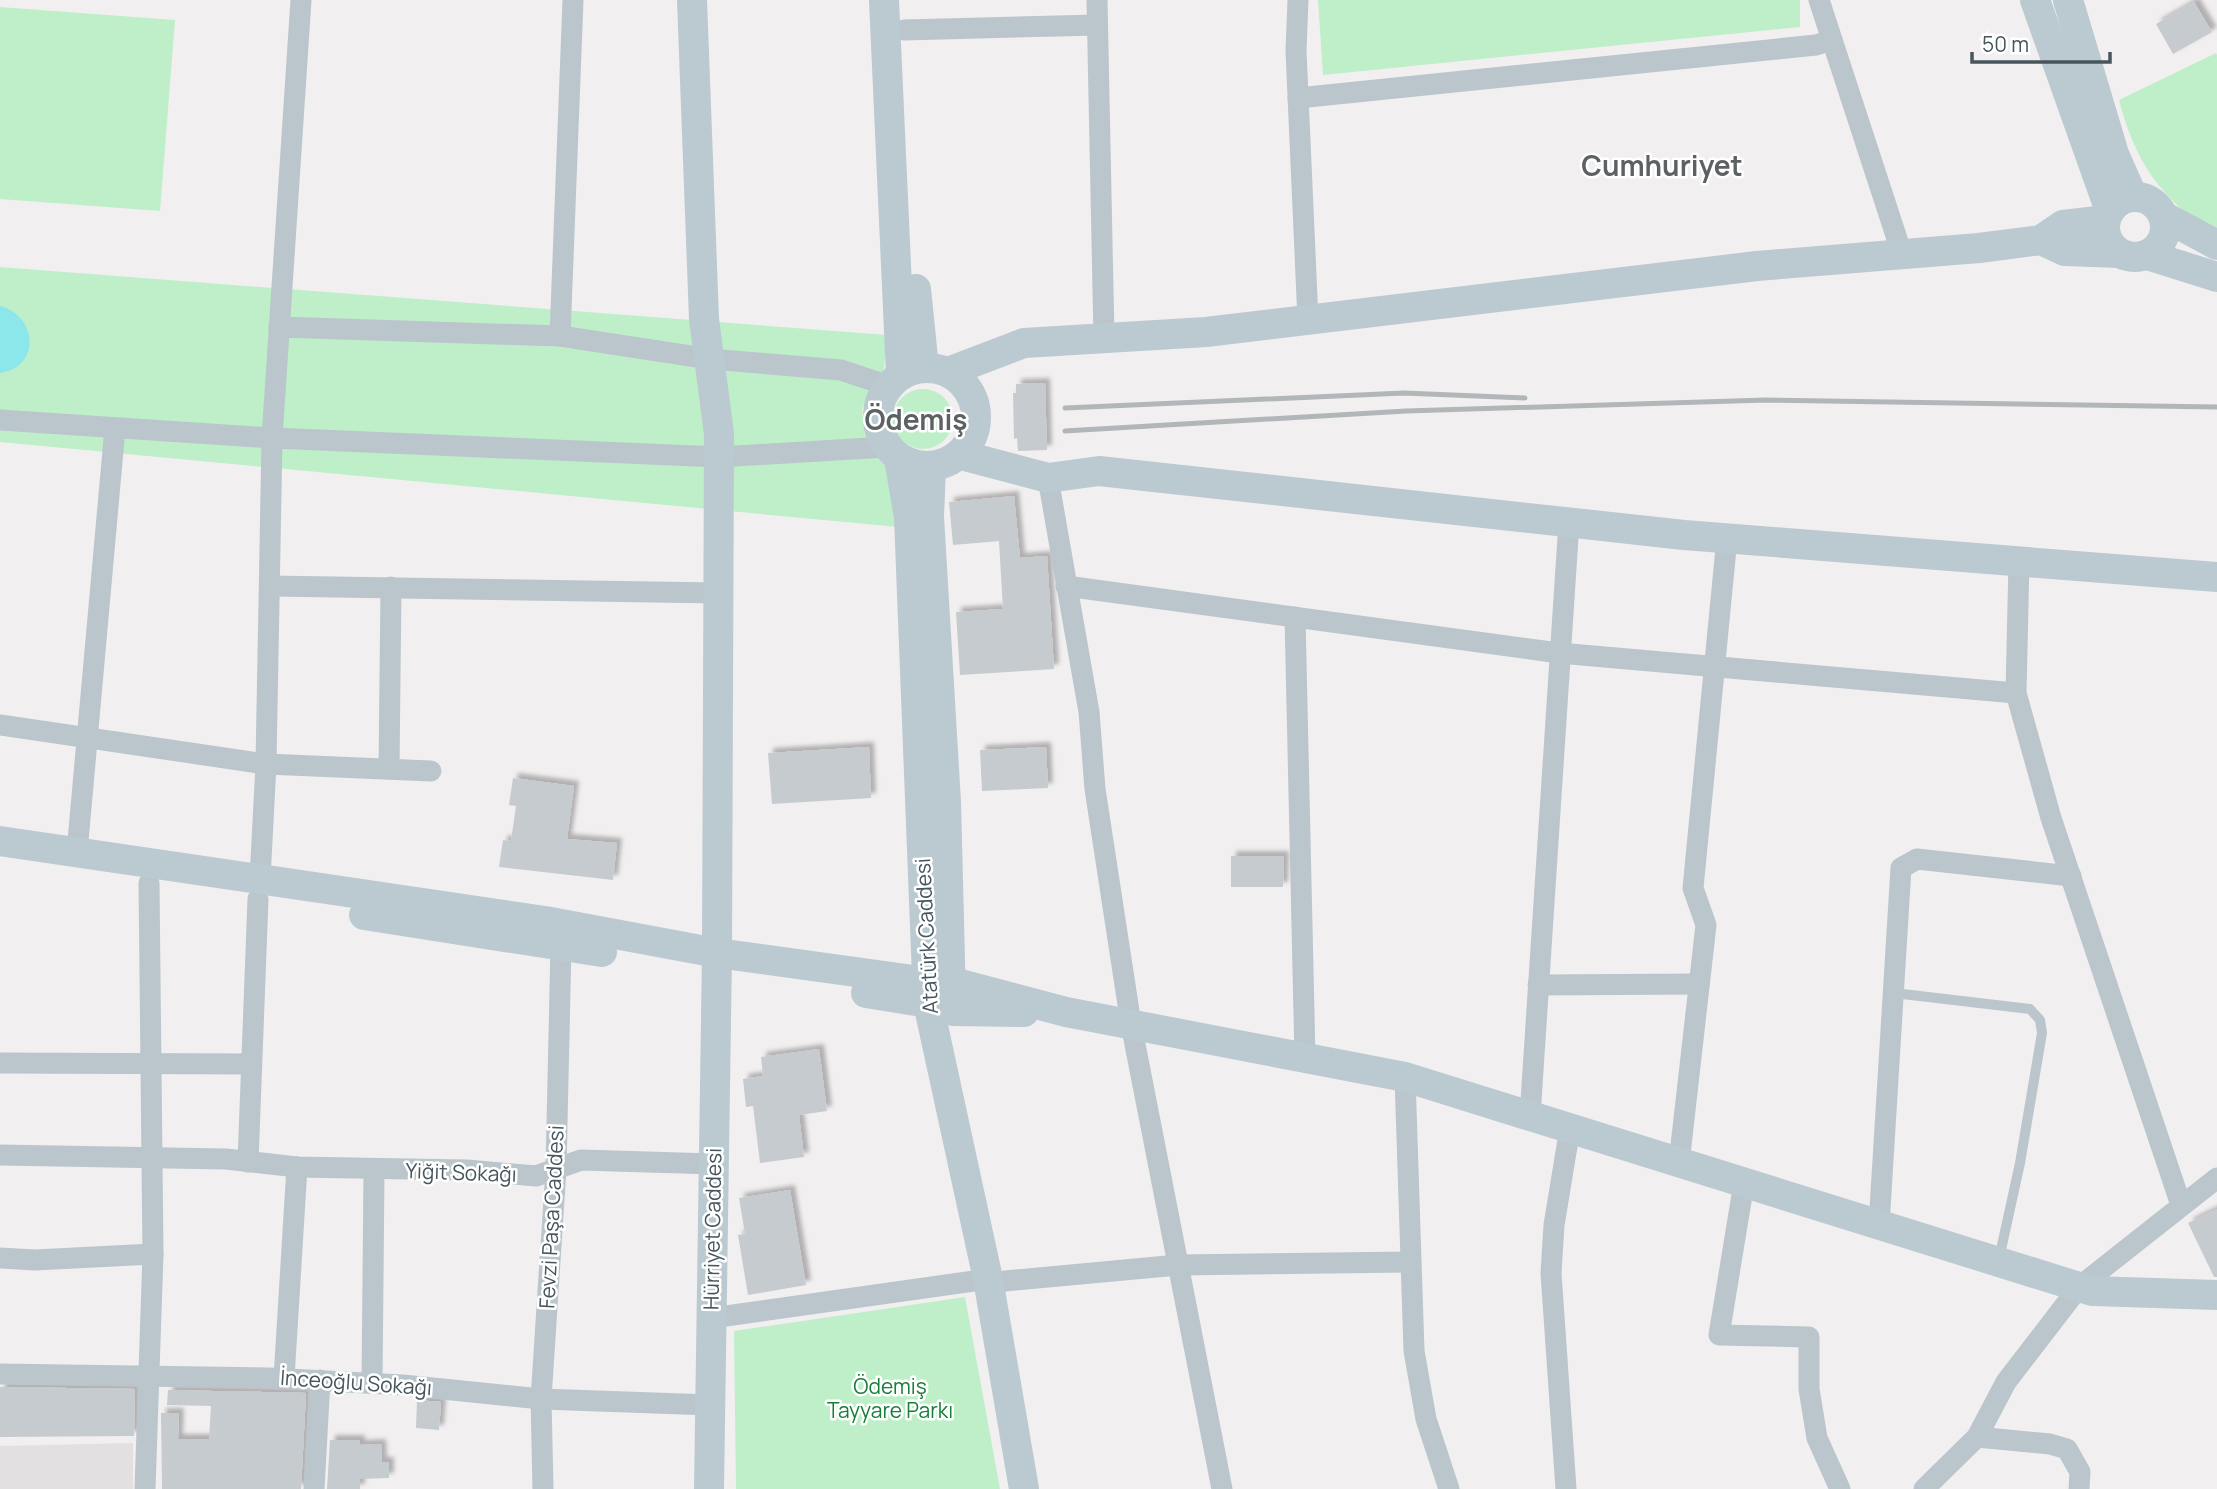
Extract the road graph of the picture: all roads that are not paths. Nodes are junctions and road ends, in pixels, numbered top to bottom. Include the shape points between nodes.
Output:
1 (301, 0) edge
2 (573, 0) edge
3 (692, 0) edge
4 (884, 0) edge
5 (903, 0) edge
6 (1097, 0) edge
7 (1298, 0) edge
8 (1819, 0) edge
9 (2035, 0) edge
10 (2068, 0) edge
11 (1097, 25) junction
12 (904, 30) junction
13 (1832, 40) junction
14 (1298, 98) junction
15 (2116, 210) junction
16 (2163, 216) junction
17 (2041, 240) junction
18 (2217, 245) edge
19 (1902, 254) junction
20 (2133, 254) junction
21 (2217, 277) edge
22 (1308, 320) junction
23 (279, 327) junction
24 (561, 336) junction
25 (1104, 338) junction
26 (710, 359) junction
27 (916, 375) junction
28 (976, 409) junction
29 (0, 420) edge
30 (115, 428) junction
31 (272, 438) junction
32 (893, 453) junction
33 (961, 455) junction
34 (719, 457) junction
35 (931, 467) junction
36 (1048, 478) junction
37 (1569, 522) junction
38 (1727, 538) junction
39 (2019, 561) junction
40 (2216, 579) edge
41 (271, 586) junction
42 (1066, 586) junction
43 (391, 587) junction
44 (718, 593) junction
45 (1294, 617) junction
46 (1559, 653) junction
47 (1715, 665) junction
48 (2016, 693) junction
49 (0, 725) edge
50 (87, 740) junction
51 (266, 764) junction
52 (389, 769) junction
53 (431, 771) dead end
54 (0, 841) edge
55 (77, 852) junction
56 (0, 859) edge
57 (2071, 876) junction
58 (149, 883) junction
59 (259, 889) junction
60 (561, 945) junction
61 (717, 961) junction
62 (1699, 984) junction
63 (1538, 985) junction
64 (1894, 993) junction
65 (939, 994) junction
66 (1131, 1024) junction
67 (1305, 1058) junction
68 (0, 1063) edge
69 (149, 1063) junction
70 (251, 1064) junction
71 (1405, 1077) junction
72 (1530, 1116) junction
73 (1570, 1128) junction
74 (0, 1154) edge
75 (149, 1157) junction
76 (248, 1162) junction
77 (1679, 1163) junction
78 (714, 1164) junction
79 (297, 1167) junction
80 (556, 1169) junction
81 (374, 1171) junction
82 (2217, 1178) edge
83 (1744, 1183) junction
84 (2181, 1205) junction
85 (1879, 1225) junction
86 (153, 1254) junction
87 (0, 1258) edge
88 (1409, 1262) junction
89 (1998, 1262) junction
90 (1178, 1265) junction
91 (996, 1280) junction
92 (2079, 1287) junction
93 (2217, 1295) edge
94 (712, 1318) junction
95 (0, 1374) edge
96 (151, 1376) junction
97 (284, 1378) junction
98 (320, 1380) junction
99 (372, 1384) junction
100 (541, 1399) junction
101 (712, 1405) junction
102 (1977, 1437) junction
103 (145, 1489) edge
104 (314, 1489) edge
105 (542, 1489) edge
106 (709, 1489) edge
107 (1024, 1489) edge
108 (1041, 1489) edge
109 (1222, 1489) edge
110 (1449, 1489) edge
111 (1566, 1489) edge
112 (1840, 1489) edge
113 (1924, 1489) edge
114 (2079, 1489) edge

1 - 23 street
2 - 24 street
3 - 26 street, Hürriyet Caddesi via 704,319
4 - 27 street
5 - 12 street
6 - 11 street
7 - 14 street
8 - 13 street
9 - 15 street
10 - 15 street via 2114,154
11 - 12 street
11 - 25 street
12 - 27 street
13 - 14 street
13 - 19 street
14 - 22 street
15 - 16 street via 2151,202
15 - 17 street via 2063,225
15 - 20 street via 2108,239
16 - 18 street
16 - 20 street via 2165,235 2155,251
17 - 19 street
17 - 20 street via 2065,251
19 - 22 street via 1757,266
20 - 21 street
22 - 25 street
23 - 24 street
23 - 31 street
24 - 26 street
25 - 27 street via 1024,343
26 - 27 street
26 - 34 street, Hürriyet Caddesi
27 - 28 street via 962,381
27 - 32 street via 881,400 880,432
28 - 33 street via 977,426
28 - 36 street via 1002,446
29 - 30 street
30 - 31 street
30 - 50 street
31 - 34 street
31 - 41 street
32 - 34 street
32 - 35 street via 914,466
32 - 65 street, Atatürk Caddesi via 909,517
33 - 35 street
33 - 36 street
34 - 44 street, Hürriyet Caddesi
35 - 65 street, Atatürk Caddesi via 931,564 946,802
36 - 37 street via 1098,471
36 - 42 street
37 - 38 street
37 - 46 street
38 - 39 street
38 - 47 street
39 - 40 street
39 - 48 street
41 - 43 street
41 - 51 street
42 - 45 street
42 - 66 street
43 - 44 street
43 - 52 street
44 - 61 street, Hürriyet Caddesi
45 - 46 street
45 - 67 street
46 - 47 street
46 - 63 street
47 - 48 street
47 - 62 street via 1693,888 1706,925
48 - 57 street
49 - 50 street
50 - 51 street
50 - 55 street
51 - 52 street
51 - 59 street
52 - 53 street
54 - 55 street
55 - 59 street
56 - 58 street
57 - 64 street via 1917,859 1901,868
57 - 84 street
58 - 59 street
58 - 69 street
59 - 60 street
59 - 61 street via 544,921
59 - 70 street
60 - 61 street
60 - 80 street, Fevzi Paşa Caddesi
61 - 65 street
61 - 78 street, Hürriyet Caddesi
62 - 63 street
62 - 77 street
63 - 72 street
64 - 85 street
64 - 89 lane via 2030,1009 2040,1020 2042,1034 2022,1150
65 - 66 street
65 - 91 street, Atatürk Caddesi
66 - 67 street
66 - 90 street
67 - 71 street
68 - 69 street
69 - 70 street
69 - 75 street
70 - 76 street
71 - 72 street
71 - 88 street
72 - 73 street
73 - 77 street
73 - 111 street via 1551,1273
74 - 75 street, Yiğit Sokağı
75 - 76 street, Yiğit Sokağı
75 - 86 street
76 - 79 street, Yiğit Sokağı
77 - 83 street
78 - 80 street, Yiğit Sokağı via 581,1160
78 - 94 street, Hürriyet Caddesi
79 - 81 street, Yiğit Sokağı
79 - 97 street
80 - 81 street, Yiğit Sokağı via 536,1176 467,1170
80 - 100 street, Fevzi Paşa Caddesi
81 - 99 street
82 - 84 street
83 - 85 street
83 - 112 street via 1719,1335 1809,1337 1809,1389 1815,1425
84 - 92 street
85 - 89 street
86 - 87 street
86 - 96 street
88 - 90 street
88 - 110 street via 1419,1388
89 - 92 street
90 - 91 street
90 - 109 street
91 - 94 street
91 - 107 street, Atatürk Caddesi
91 - 108 street, Atatürk Caddesi
92 - 93 street
92 - 102 street via 2006,1382
94 - 101 street, Hürriyet Caddesi
95 - 96 street, İnceoğlu Sokağı
96 - 97 street, İnceoğlu Sokağı
96 - 103 street
97 - 98 street, İnceoğlu Sokağı
98 - 99 street, İnceoğlu Sokağı
98 - 104 street
99 - 100 street, İnceoğlu Sokağı
100 - 101 street, İnceoğlu Sokağı
100 - 105 street, Fevzi Paşa Caddesi
101 - 106 street, Hürriyet Caddesi
102 - 113 street
102 - 114 street via 2067,1449 2080,1472

